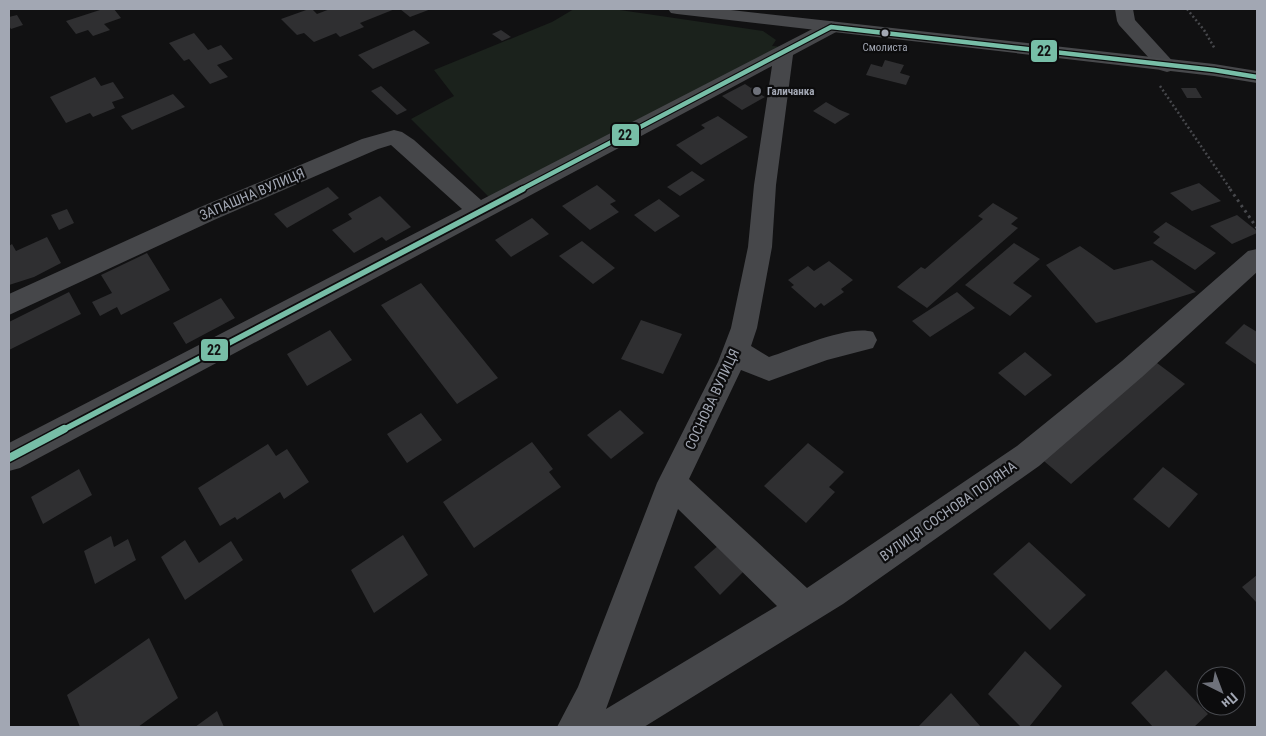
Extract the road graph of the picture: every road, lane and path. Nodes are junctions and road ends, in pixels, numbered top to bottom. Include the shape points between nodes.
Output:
1 (677, 9) edge
2 (1124, 9) edge
3 (1186, 9) edge
4 (747, 13) edge
5 (831, 27) junction
6 (784, 53) junction
7 (1141, 63) junction
8 (1167, 66) junction
9 (1230, 74) junction
10 (1257, 77) edge
11 (480, 212) junction
12 (1257, 228) edge
13 (1257, 258) edge
14 (9, 305) edge
15 (864, 340) dead end
16 (736, 350) junction
17 (9, 458) edge
18 (672, 483) junction
19 (804, 608) junction
20 (575, 727) edge
21 (610, 727) edge

1 - 4 main road
2 - 8 street via 1126,21
3 - 9 path via 1204,30
4 - 5 main road
5 - 6 street
5 - 7 main road
6 - 11 street
6 - 16 street, СОСНОВА ВУЛИЦЯ via 765,185 760,247 744,328
7 - 8 main road
7 - 12 path via 1168,95
8 - 9 main road
9 - 10 main road
11 - 14 street, ЗАПАШНА ВУЛИЦЯ via 394,137 370,144 206,214
11 - 17 street
13 - 19 street, ВУЛИЦЯ СОСНОВА ПОЛЯНА via 1028,456
15 - 16 street via 825,349 769,369 760,368
16 - 18 street, СОСНОВА ВУЛИЦЯ
18 - 19 street
18 - 20 street, СОСНОВА ВУЛИЦЯ via 592,698
19 - 21 street, ВУЛИЦЯ СОСНОВА ПОЛЯНА

